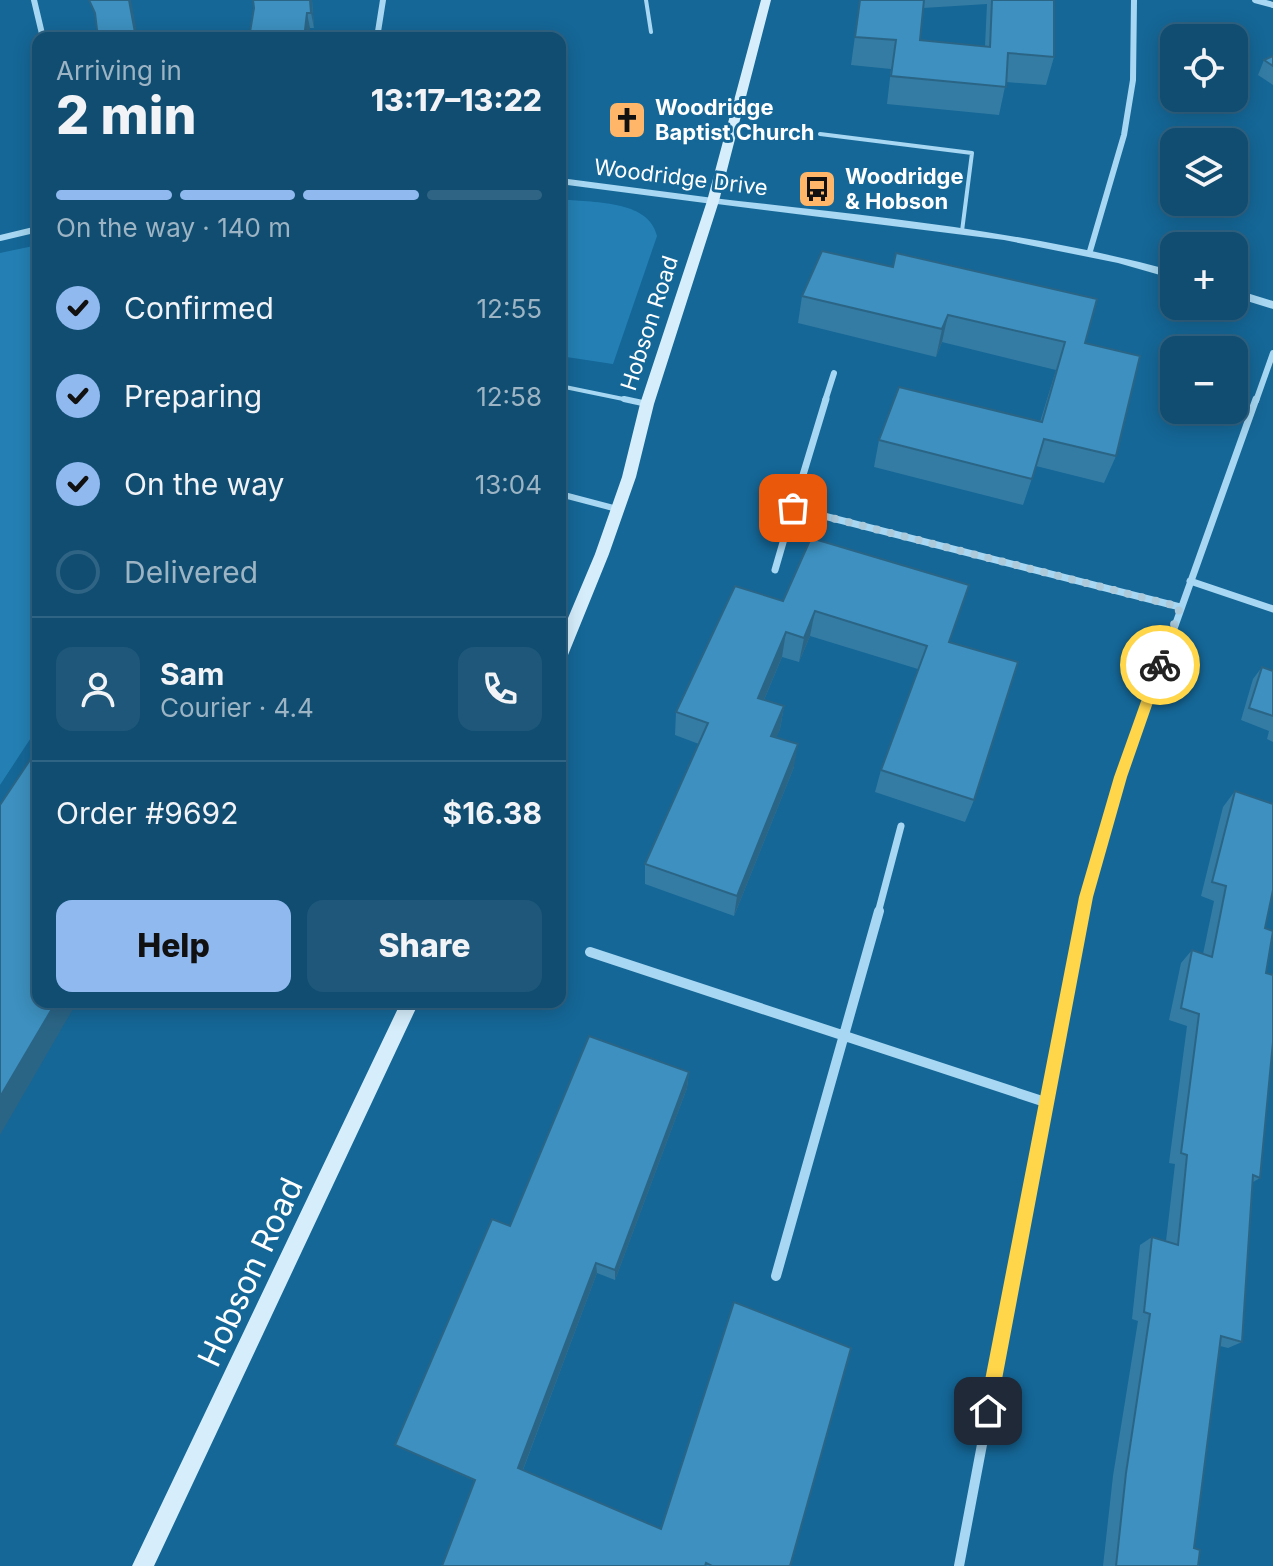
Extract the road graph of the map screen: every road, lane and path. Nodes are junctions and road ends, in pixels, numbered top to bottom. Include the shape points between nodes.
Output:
1 (34, 0) edge
2 (383, 0) edge
3 (646, 0) edge
4 (766, 0) edge
5 (1134, 0) edge
6 (1255, 0) edge
7 (1273, 5) edge
8 (42, 32) edge
9 (378, 32) edge
10 (651, 32) dead end
11 (820, 134) dead end
12 (566, 182) edge
13 (713, 201) junction
14 (32, 230) edge
15 (962, 231) junction
16 (0, 238) edge
17 (1090, 251) junction
18 (1160, 271) edge
19 (1248, 297) edge
20 (1273, 305) edge
21 (1273, 353) edge
22 (834, 373) dead end
23 (566, 387) edge
24 (647, 404) junction
25 (566, 496) edge
26 (793, 508) junction
27 (617, 509) junction
28 (775, 570) dead end
29 (1190, 581) junction
30 (1180, 607) junction
31 (1273, 609) edge
32 (566, 641) edge
33 (901, 826) dead end
34 (590, 952) dead end
35 (407, 1008) edge
36 (846, 1036) junction
37 (1045, 1102) junction
38 (776, 1276) dead end
39 (143, 1566) edge
40 (959, 1566) edge

1 - 8 street
2 - 9 street
3 - 10 lane
4 - 13 main road, Hobson Road
5 - 17 street via 1133,80 1124,135
6 - 7 street
11 - 15 lane via 972,153
12 - 13 street, Woodridge Drive
13 - 15 street, Woodridge Drive
13 - 24 main road, Hobson Road
14 - 16 street
15 - 17 street, Woodridge Drive
17 - 18 street, Woodridge Drive
19 - 20 street
21 - 29 street
22 - 26 street
23 - 24 lane
24 - 27 main road, Hobson Road
25 - 27 lane
26 - 28 street
26 - 30 street
27 - 32 main road, Hobson Road
29 - 30 street
29 - 31 street
30 - 37 street via 1102,837
33 - 36 street
34 - 36 street
35 - 39 main road, Hobson Road
36 - 37 street
36 - 38 street
37 - 40 street

